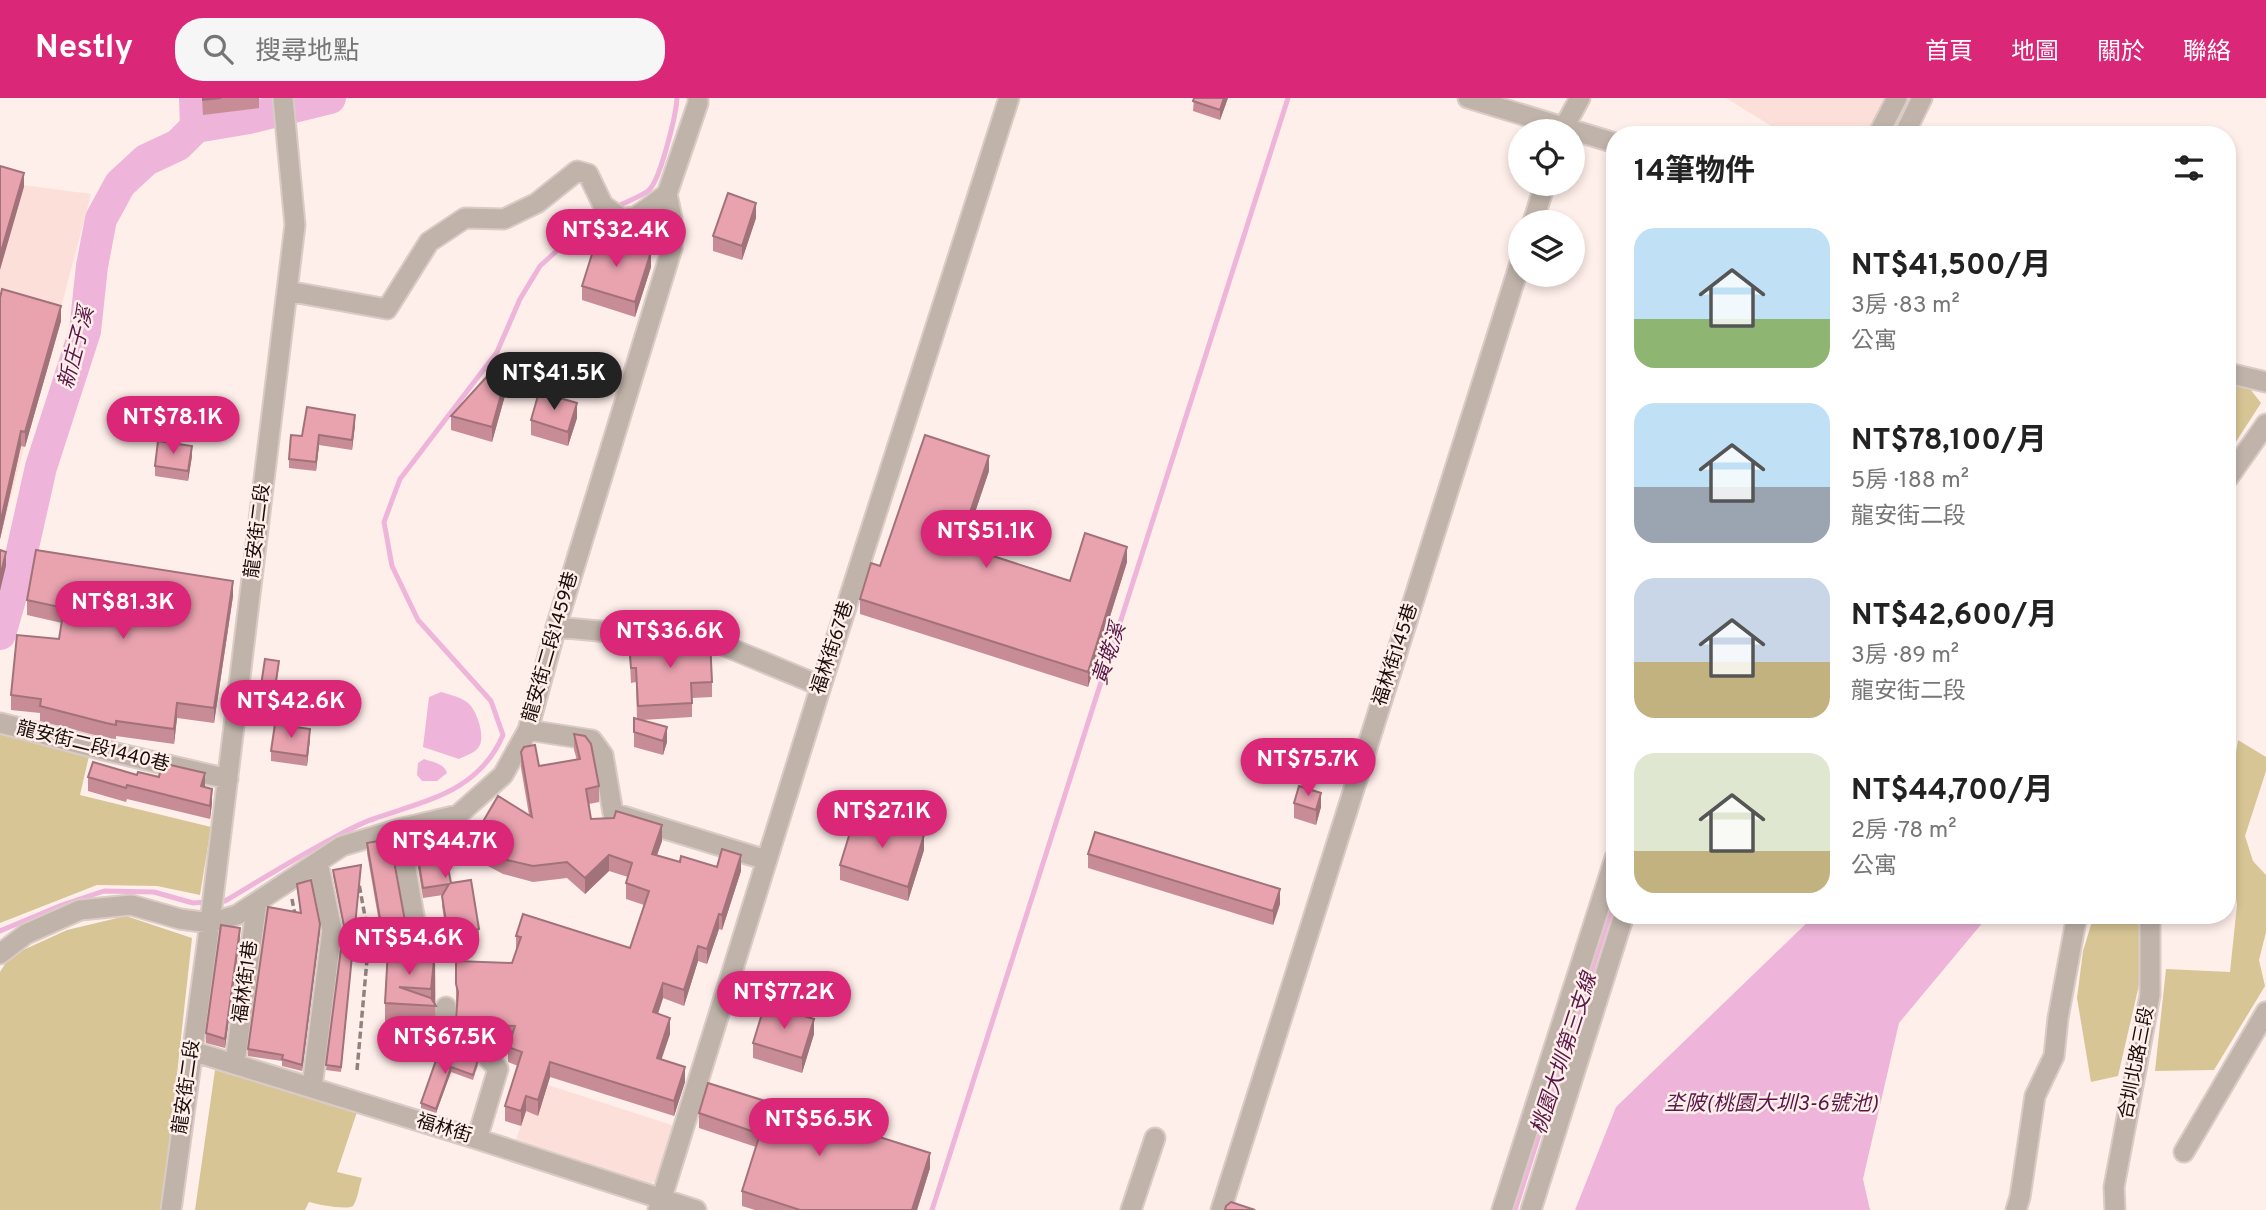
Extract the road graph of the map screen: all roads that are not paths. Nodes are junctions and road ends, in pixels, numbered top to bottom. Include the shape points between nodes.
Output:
1 (283, 98) edge
2 (698, 98) edge
3 (1009, 98) edge
4 (1468, 98) edge
5 (1580, 98) edge
6 (1896, 98) edge
7 (1922, 98) edge
8 (1532, 119) edge
9 (1568, 119) edge
10 (1882, 126) edge
11 (1908, 126) edge
12 (1585, 135) edge
13 (1606, 141) edge
14 (667, 194) junction
15 (1512, 287) edge
16 (287, 291) junction
17 (2236, 375) edge
18 (2266, 382) edge
19 (2266, 424) edge
20 (2236, 467) edge
21 (556, 627) junction
22 (821, 686) junction
23 (0, 723) edge
24 (528, 730) junction
25 (228, 779) junction
26 (398, 829) junction
27 (766, 860) junction
28 (318, 862) junction
29 (1606, 886) edge
30 (257, 902) junction
31 (210, 923) junction
32 (1622, 924) edge
33 (2075, 924) edge
34 (2150, 924) edge
35 (418, 939) dead end
36 (0, 954) edge
37 (446, 1007) dead end
38 (2266, 1012) edge
39 (192, 1051) junction
40 (235, 1063) junction
41 (312, 1087) junction
42 (1155, 1138) dead end
43 (477, 1139) junction
44 (2184, 1152) dead end
45 (659, 1205) edge
46 (171, 1210) edge
47 (696, 1210) edge
48 (1131, 1210) edge
49 (1221, 1210) edge
50 (1502, 1210) edge
51 (1531, 1210) edge
52 (2016, 1210) edge
53 (2115, 1210) edge

1 - 16 street, 龍安街二段 via 295,225
2 - 14 street
3 - 22 street, 福林街67巷
4 - 8 street
5 - 9 street
6 - 10 street
7 - 11 street
12 - 13 street
14 - 16 street via 637,216 622,219 603,205 588,174 578,171 537,203 504,219 465,218 429,242 387,309
14 - 21 street, 龍安街二段1459巷 via 672,248
15 - 49 street, 福林街145巷
16 - 25 street, 龍安街二段
17 - 18 street
19 - 20 street
21 - 22 street via 715,642
21 - 24 street, 龍安街二段1459巷
22 - 27 street, 福林街67巷
23 - 25 street, 龍安街二段1440巷
24 - 26 street, 龍安街二段1459巷 via 503,775 458,815
24 - 27 street via 592,740 603,755 613,813
25 - 31 street, 龍安街二段
26 - 28 street, 龍安街二段1459巷 via 342,846
26 - 35 street
27 - 45 street, 福林街67巷
28 - 30 street, 龍安街二段1459巷
28 - 41 street via 332,930
29 - 50 street
30 - 31 street, 龍安街二段1459巷 via 237,915
30 - 40 street, 福林街1巷
31 - 36 street via 131,905 80,910 26,934
31 - 39 street, 龍安街二段
32 - 51 street
33 - 52 street via 2054,1056 2035,1096
34 - 53 street, 合圳北路三段 via 2150,995 2114,1187
37 - 43 street via 443,1046 481,1050 498,1069
38 - 44 street
39 - 40 street, 福林街
39 - 46 street, 龍安街二段
40 - 41 street, 福林街
41 - 43 street, 福林街
42 - 48 street
43 - 45 street, 福林街
45 - 47 street, 福林街

